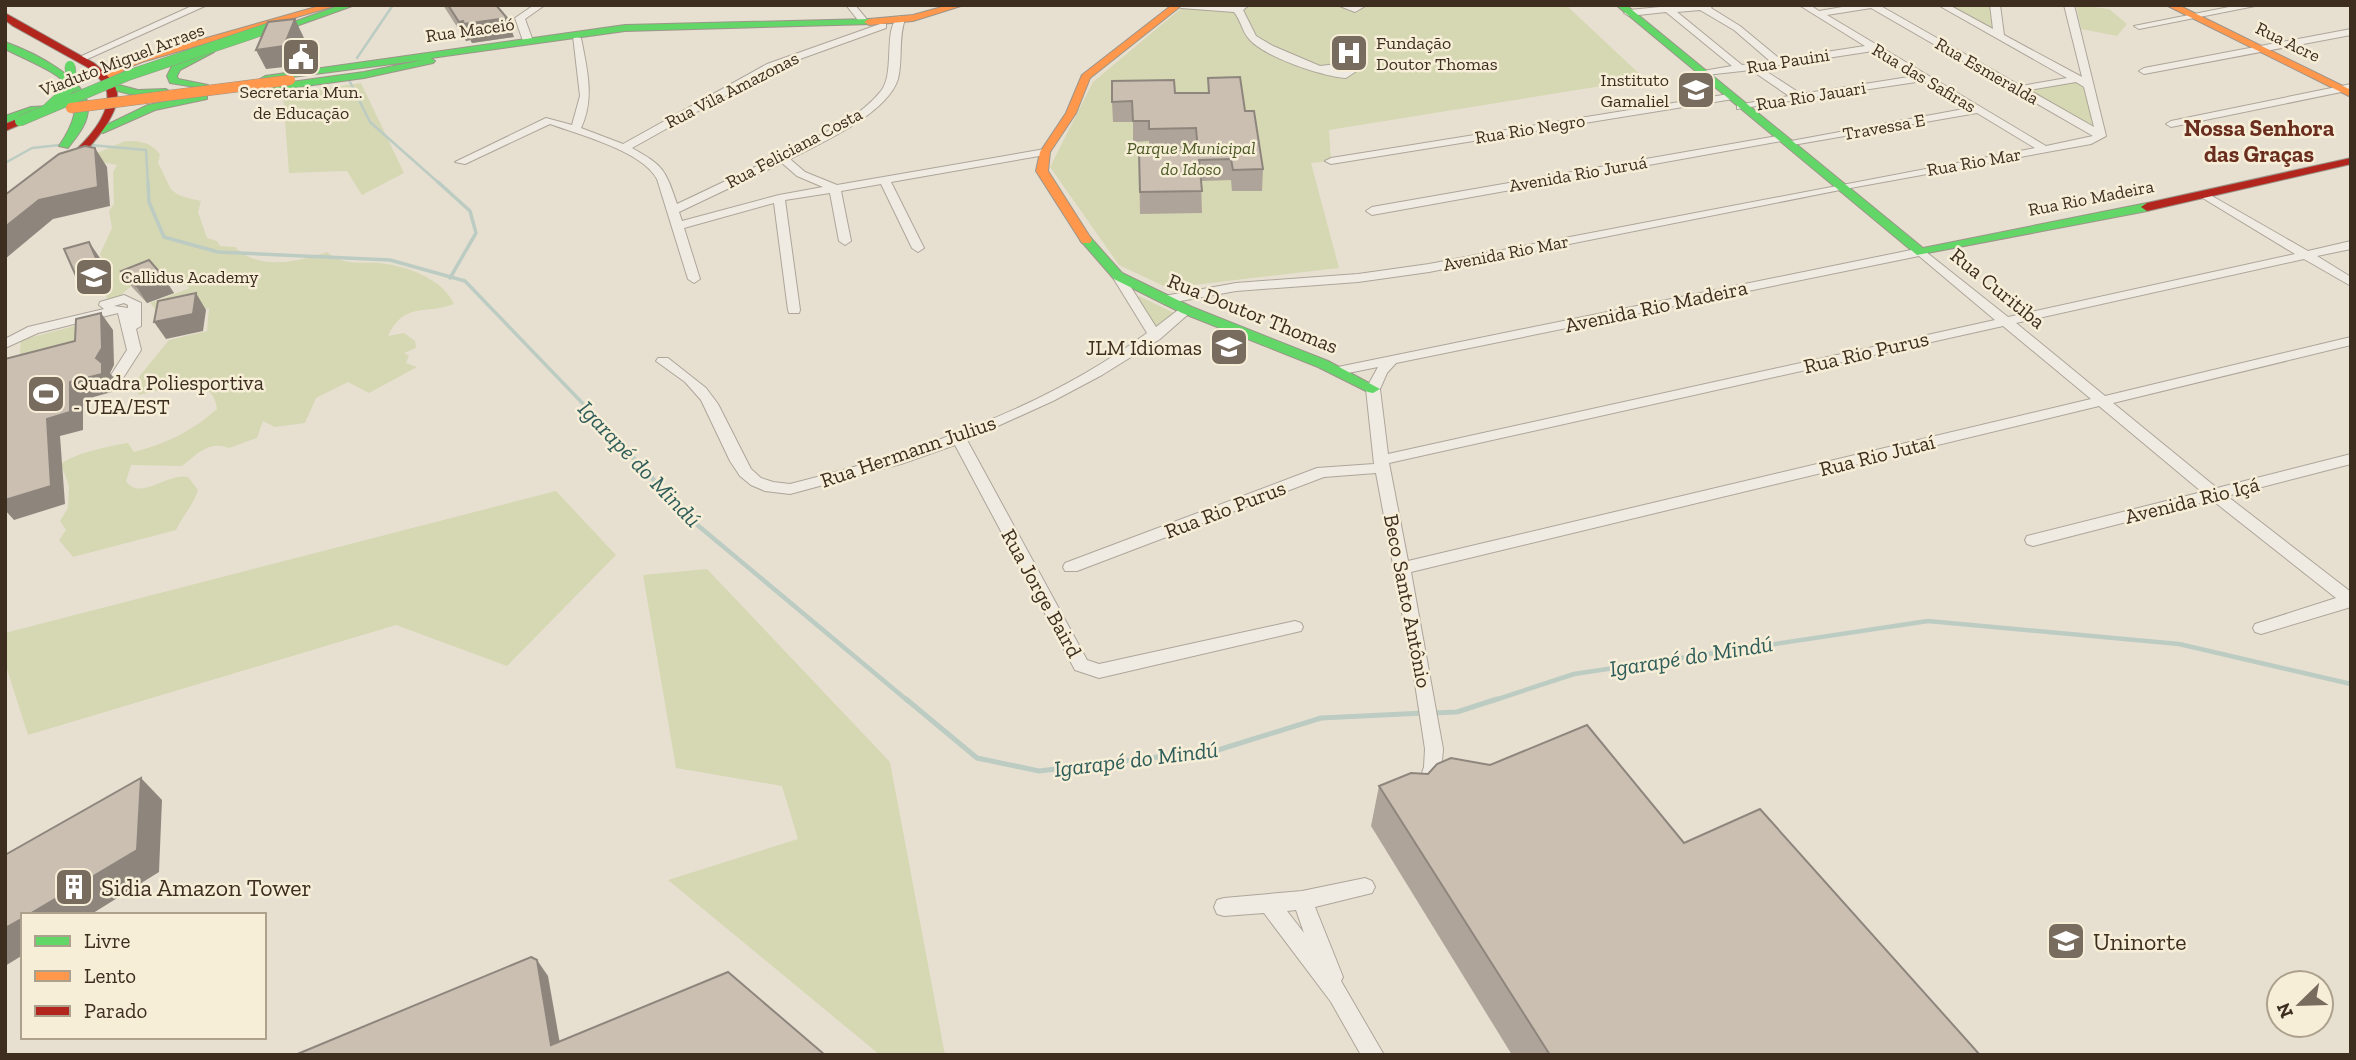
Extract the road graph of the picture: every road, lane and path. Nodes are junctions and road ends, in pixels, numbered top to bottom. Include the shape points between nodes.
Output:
1 (199, 5) edge
2 (334, 5) edge
3 (349, 5) edge
4 (541, 5) edge
5 (850, 5) edge
6 (960, 5) edge
7 (973, 5) edge
8 (1180, 5) edge
9 (1248, 5) edge
10 (1340, 5) edge
11 (1363, 5) edge
12 (1711, 5) edge
13 (1803, 5) edge
14 (1872, 5) edge
15 (1942, 5) edge
16 (1995, 5) edge
17 (2069, 5) edge
18 (2170, 5) edge
19 (2256, 5) edge
20 (1700, 6) edge
21 (1666, 7) edge
22 (1237, 9) junction
23 (1624, 9) edge
24 (1817, 14) junction
25 (5, 16) edge
26 (2193, 17) junction
27 (864, 22) junction
28 (893, 24) junction
29 (2139, 26) dead end
30 (5, 30) edge
31 (2351, 32) edge
32 (1999, 36) junction
33 (576, 38) junction
34 (528, 41) junction
35 (5, 45) edge
36 (1874, 48) junction
37 (2261, 50) junction
38 (430, 61) junction
39 (75, 62) junction
40 (1777, 62) junction
41 (1752, 66) junction
42 (1323, 68) dead end
43 (1740, 68) junction
44 (2144, 71) dead end
45 (1701, 74) junction
46 (1923, 78) junction
47 (2077, 79) junction
48 (290, 80) joint
49 (109, 83) junction
50 (2088, 85) junction
51 (204, 87) junction
52 (2020, 89) junction
53 (2347, 90) edge
54 (1799, 98) junction
55 (1735, 102) junction
56 (47, 109) junction
57 (1977, 110) junction
58 (86, 113) junction
59 (10, 123) edge
60 (2171, 124) dead end
61 (575, 130) junction
62 (99, 131) junction
63 (5, 134) edge
64 (2101, 136) junction
65 (75, 137) junction
66 (1787, 141) junction
67 (624, 148) junction
68 (2044, 149) junction
69 (1045, 152) junction
70 (782, 158) junction
71 (1331, 161) dead end
72 (2351, 161) edge
73 (461, 162) dead end
74 (885, 181) junction
75 (1845, 186) junction
76 (835, 188) junction
77 (5, 195) edge
78 (2205, 195) junction
79 (779, 198) junction
80 (5, 210) edge
81 (673, 211) junction
82 (1373, 211) dead end
83 (677, 226) junction
84 (845, 241) dead end
85 (2351, 244) edge
86 (918, 248) dead end
87 (1921, 252) junction
88 (2307, 256) junction
89 (1118, 276) junction
90 (694, 279) dead end
91 (2351, 282) edge
92 (1164, 300) junction
93 (794, 310) dead end
94 (1187, 310) junction
95 (2005, 320) junction
96 (1155, 336) junction
97 (2351, 341) edge
98 (5, 344) edge
99 (1391, 360) junction
100 (663, 361) dead end
101 (1338, 371) junction
102 (118, 375) dead end
103 (1373, 389) junction
104 (2102, 400) junction
105 (959, 438) junction
106 (2351, 459) edge
107 (1382, 464) junction
108 (2215, 494) junction
109 (2033, 540) dead end
110 (1070, 567) dead end
111 (1403, 568) junction
112 (2350, 600) edge
113 (1294, 627) dead end
114 (2261, 628) dead end
115 (1411, 806) edge
116 (1365, 887) dead end
117 (1302, 900) junction
118 (1270, 904) junction
119 (1224, 907) dead end
120 (1339, 995) junction
121 (1373, 1055) edge

1 - 39 street
2 - 49 main road via 139,60 121,67
3 - 51 main road via 200,55 176,68 172,76 174,81
3 - 56 main road, Viaduto Miguel Arraes, bridge via 149,68
4 - 34 street via 520,18
5 - 27 street
6 - 28 main road, Rua Maceió
7 - 28 main road, Rua Maceió
8 - 22 street
8 - 69 main road via 1086,77 1071,113
9 - 22 street
10 - 11 street via 1355,9
12 - 20 street
13 - 24 street, Rua das Safiras
14 - 24 street
14 - 52 street, Rua Esmeralda
15 - 32 street
16 - 32 street
17 - 50 street
18 - 26 main road, Rua Acre
19 - 26 street
20 - 21 street
20 - 40 street via 1737,28
21 - 23 street
21 - 43 street
22 - 42 street via 1261,44
23 - 45 main road, Rua Curitiba
24 - 36 street, Rua das Safiras
25 - 39 main road
26 - 29 street
26 - 37 main road, Rua Acre
27 - 28 main road, Rua Maceió
27 - 34 main road, Rua Maceió via 648,26
28 - 33 main road, Rua Maceió via 656,30
28 - 67 street, Rua Vila Amazonas via 771,66
28 - 70 street, Rua Feliciana Costa via 894,78 878,103
30 - 39 main road
31 - 37 street
32 - 47 street
33 - 38 main road, Rua Maceió
33 - 61 street via 587,99
34 - 51 main road, Rua Maceió
35 - 58 main road via 76,86
36 - 40 street, Rua Pauini
36 - 46 street, Rua das Safiras
37 - 44 street
37 - 53 main road, Rua Acre
38 - 48 main road, Rua Maceió
38 - 62 main road via 169,103
39 - 49 main road
39 - 56 main road, bridge via 72,87
40 - 41 street, Rua Pauini
41 - 43 street, Rua Pauini
41 - 54 street
43 - 45 street, Rua Pauini
45 - 55 main road, Rua Curitiba
46 - 54 street, Rua Rio Jauari
46 - 57 street, Rua das Safiras
47 - 50 street
47 - 52 street
48 - 59 main road, Viaduto Miguel Arraes, bridge via 78,107
49 - 51 main road, Rua Maceió via 145,93
49 - 62 main road via 114,95 112,112
50 - 64 street
52 - 64 street, Rua Esmeralda
53 - 60 street
54 - 55 street, Rua Rio Jauari
55 - 66 main road, Rua Curitiba
55 - 71 street, Rua Rio Negro
56 - 59 main road, Viaduto Miguel Arraes, bridge
57 - 66 street, Travessa E
57 - 68 street, Rua das Safiras
58 - 59 main road via 41,109
58 - 65 main road
61 - 67 street
61 - 73 street via 554,120 541,122
62 - 80 main road
63 - 65 main road via 55,124 69,128
64 - 68 street, Rua Rio Mar
65 - 77 main road
66 - 75 main road, Rua Curitiba
66 - 82 street, Avenida Rio Juruá
67 - 81 street via 656,166
68 - 75 street, Rua Rio Mar
69 - 74 street
69 - 89 main road, Rua Doutor Thomas via 1042,171 1064,209
70 - 76 street via 793,170
70 - 81 street, Rua Feliciana Costa
72 - 78 main road, Rua Rio Madeira
74 - 76 street
74 - 86 street
75 - 87 main road, Rua Curitiba
75 - 92 street, Avenida Rio Mar via 1429,268 1236,287
76 - 79 street
76 - 84 street
78 - 87 main road, Rua Rio Madeira
78 - 88 street
79 - 83 street
79 - 93 street
81 - 83 street
83 - 90 street
85 - 88 street, Rua Rio Purus
87 - 95 street, Rua Curitiba
87 - 99 street, Avenida Rio Madeira
88 - 91 street
88 - 95 street, Rua Rio Purus
89 - 92 main road, Rua Doutor Thomas
89 - 96 street, Rua Doutor Thomas
92 - 94 main road, Rua Doutor Thomas
94 - 96 street, Rua Hermann Julius
94 - 101 main road, Rua Doutor Thomas
95 - 104 street, Rua Curitiba
95 - 107 street, Rua Rio Purus
96 - 105 street, Rua Hermann Julius via 1081,382
97 - 104 street, Rua Rio Jutaí
98 - 102 street via 33,330 119,309 126,312 134,350
99 - 101 street, Avenida Rio Madeira
99 - 103 street
100 - 105 street, Rua Hermann Julius via 696,384 709,401 737,464 752,479 774,489 808,485
101 - 103 main road, Rua Doutor Thomas
103 - 107 street, Beco Santo Antônio
104 - 108 street, Rua Curitiba
104 - 111 street, Rua Rio Jutaí
105 - 113 street, Rua Jorge Baird via 1081,665 1090,670 1129,666
106 - 108 street, Avenida Rio Içá
107 - 110 street, Rua Rio Purus via 1322,472
107 - 111 street, Beco Santo Antônio
108 - 109 street, Avenida Rio Içá
108 - 112 street, Rua Curitiba
111 - 115 street, Beco Santo Antônio via 1434,749 1430,782
112 - 114 street
116 - 117 street
117 - 118 street
117 - 120 street
118 - 119 street
118 - 120 street
120 - 121 street

